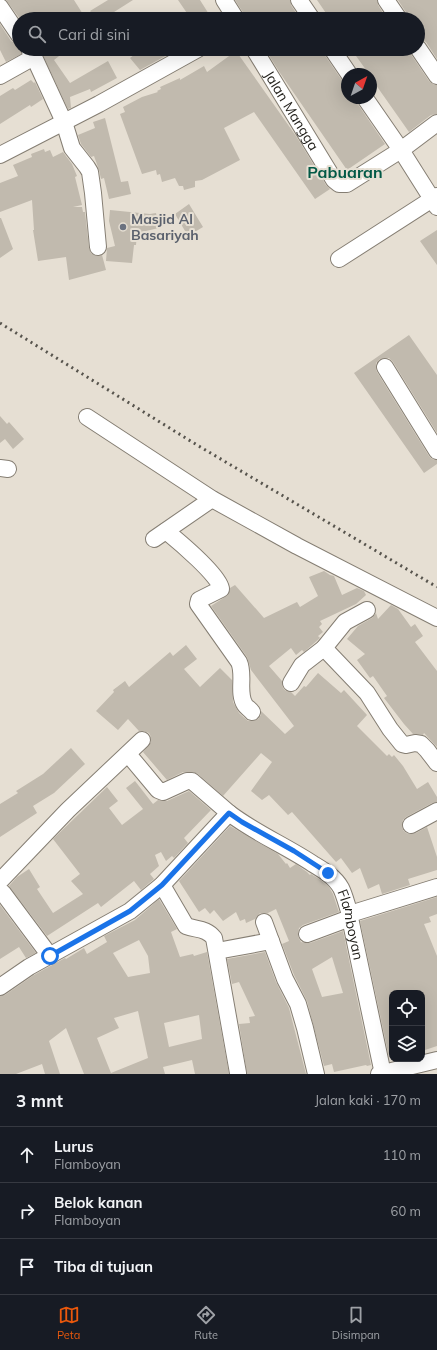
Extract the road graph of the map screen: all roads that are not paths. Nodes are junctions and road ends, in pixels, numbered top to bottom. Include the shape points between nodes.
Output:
1 (224, 0) edge
2 (299, 0) edge
3 (386, 0) edge
4 (0, 7) edge
5 (232, 12) edge
6 (307, 12) edge
7 (394, 12) edge
8 (12, 25) edge
9 (27, 56) edge
10 (32, 56) edge
11 (185, 56) edge
12 (258, 56) edge
13 (337, 56) edge
14 (423, 56) edge
15 (345, 68) edge
16 (0, 76) edge
17 (437, 76) edge
18 (370, 104) edge
19 (64, 122) junction
20 (437, 123) edge
21 (401, 150) junction
22 (0, 155) edge
23 (435, 202) edge
24 (98, 247) dead end
25 (339, 259) dead end
26 (384, 367) dead end
27 (87, 417) dead end
28 (437, 451) edge
29 (212, 499) junction
30 (368, 610) dead end
31 (437, 618) edge
32 (324, 648) junction
33 (291, 683) dead end
34 (252, 712) dead end
35 (142, 740) dead end
36 (128, 754) junction
37 (437, 763) edge
38 (437, 811) edge
39 (229, 813) junction
40 (411, 825) dead end
41 (162, 885) junction
42 (437, 887) edge
43 (1, 889) edge
44 (350, 916) junction
45 (264, 922) dead end
46 (307, 934) dead end
47 (271, 941) junction
48 (217, 951) junction
49 (50, 956) junction
50 (0, 987) edge
51 (437, 1060) edge
52 (238, 1073) dead end
53 (316, 1074) edge
54 (382, 1074) edge

1 - 5 street
2 - 6 street
3 - 7 street
4 - 8 street
9 - 16 street
10 - 19 street
11 - 19 street
12 - 21 street, Jalan Mangga via 334,180 339,184 347,184
13 - 15 street
14 - 17 street
18 - 21 street
19 - 22 street
19 - 24 street via 72,148 90,172
20 - 21 street
21 - 23 street
23 - 25 street
26 - 28 street
27 - 29 street
29 - 31 street
29 - 34 street via 160,535 206,567 220,583 221,589 199,600 198,604 239,662 242,668 243,699
30 - 32 street via 345,622
32 - 33 street via 302,665
32 - 37 street via 367,693 402,744 421,744
35 - 36 street
36 - 39 street, Flamboyan via 158,790 163,792 192,781
36 - 43 street via 68,810
38 - 40 street
39 - 41 street
39 - 44 street, Flamboyan via 328,873 341,888
41 - 48 street via 186,926 210,933
41 - 49 street via 130,911
42 - 44 street
43 - 49 street
44 - 46 street
44 - 54 street, Flamboyan
45 - 47 street
47 - 48 street
47 - 53 street via 285,979 298,1004
48 - 52 street
49 - 50 street
51 - 54 street

